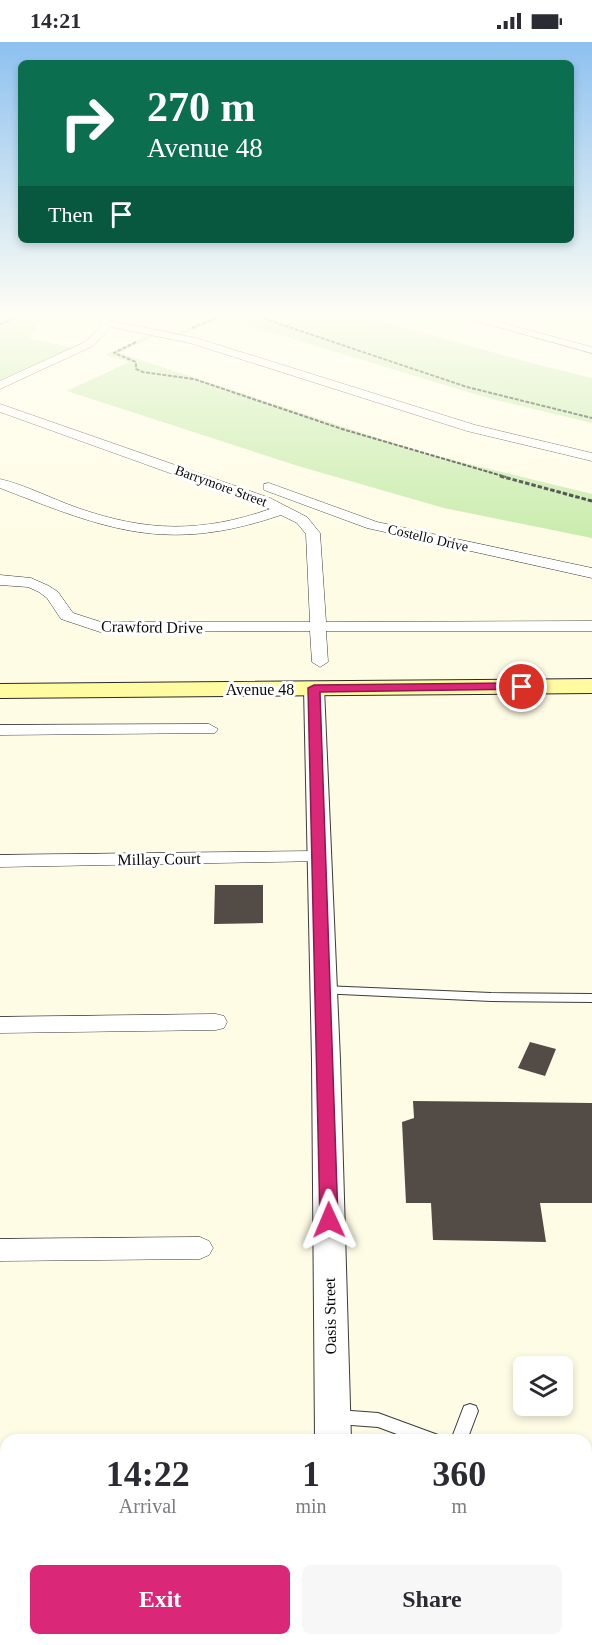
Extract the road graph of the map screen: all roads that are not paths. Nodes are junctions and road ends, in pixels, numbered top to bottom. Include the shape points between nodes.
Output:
1 (348, 390) edge
2 (0, 408) edge
3 (592, 457) edge
4 (0, 483) edge
5 (269, 487) dead end
6 (284, 509) junction
7 (592, 573) edge
8 (0, 580) edge
9 (592, 626) edge
10 (320, 628) junction
11 (320, 662) dead end
12 (592, 686) edge
13 (314, 688) junction
14 (0, 691) edge
15 (209, 729) dead end
16 (0, 730) edge
17 (318, 857) junction
18 (0, 861) edge
19 (323, 990) junction
20 (592, 998) edge
21 (216, 1022) dead end
22 (0, 1025) edge
23 (200, 1248) dead end
24 (0, 1250) edge
25 (470, 1411) dead end
26 (333, 1429) edge
27 (416, 1434) edge
28 (461, 1434) edge

1 - 3 street via 471,428
2 - 6 street, Barrymore Street
4 - 6 street via 106,524 163,533 224,528
5 - 7 street, Costello Drive via 372,525
6 - 10 street, Barrymore Street via 302,520 313,533
8 - 10 street, Crawford Drive via 44,589 67,616 100,627
9 - 10 street, Crawford Drive
10 - 11 street, Barrymore Street
12 - 13 main road, Avenue 48
13 - 14 main road, Avenue 48
13 - 17 street, Oasis Street
15 - 16 street
17 - 18 street, Millay Court
17 - 19 street, Oasis Street
19 - 20 lane via 493,999
19 - 26 street, Oasis Street
21 - 22 street
23 - 24 street
25 - 28 lane
26 - 27 lane via 378,1420

